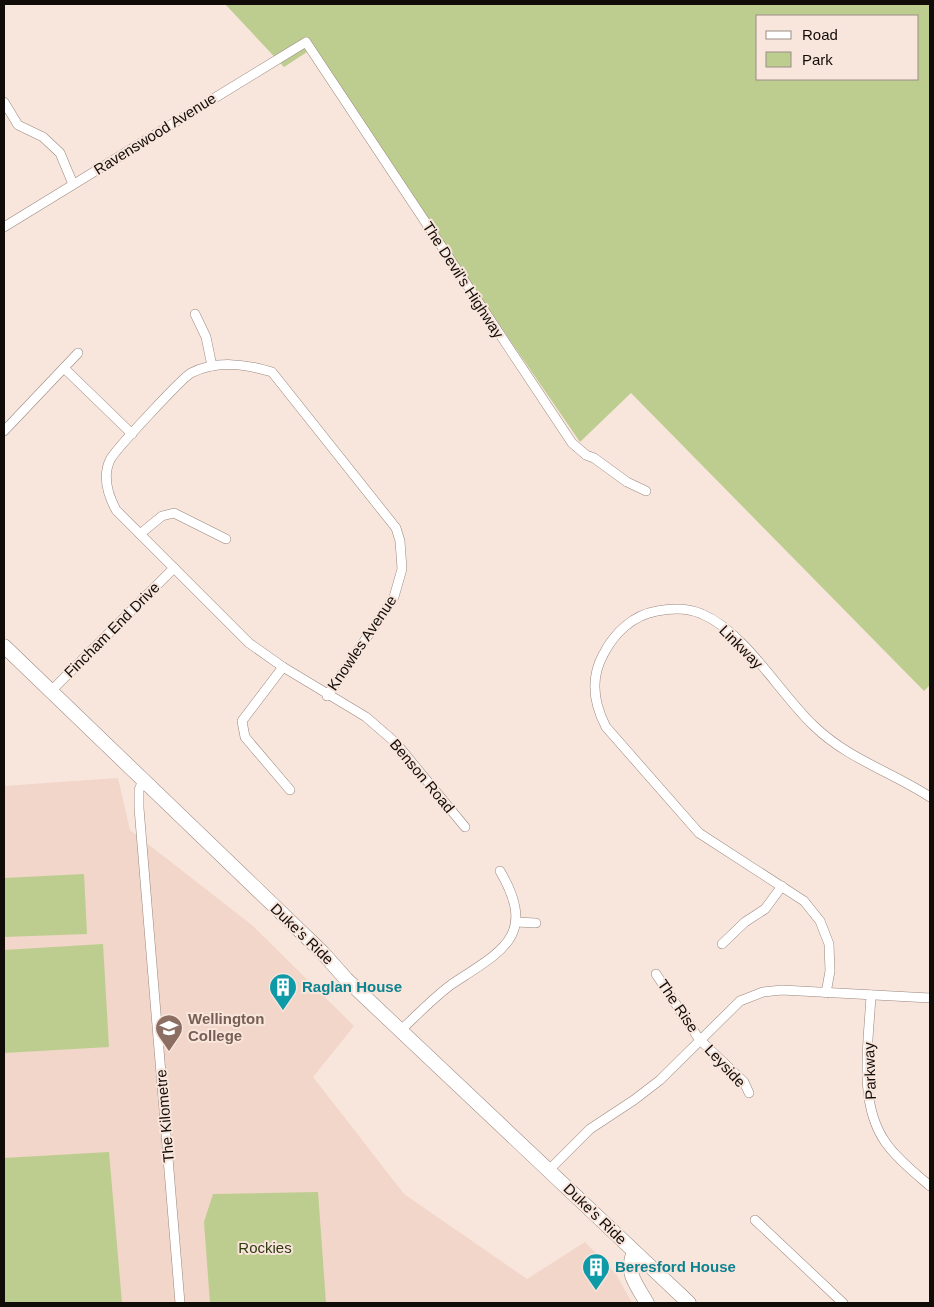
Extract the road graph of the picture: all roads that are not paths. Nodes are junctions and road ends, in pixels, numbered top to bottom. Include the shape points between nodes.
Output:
1 (306, 42) joint
2 (4, 102) edge
3 (73, 184) junction
4 (4, 227) edge
5 (195, 314) dead end
6 (78, 353) dead end
7 (212, 366) junction
8 (64, 368) junction
9 (4, 431) edge
10 (132, 434) junction
11 (646, 490) dead end
12 (140, 534) junction
13 (226, 540) dead end
14 (174, 568) junction
15 (4, 646) edge
16 (283, 667) junction
17 (50, 691) junction
18 (327, 696) junction
19 (143, 780) junction
20 (290, 790) dead end
21 (930, 797) edge
22 (465, 827) dead end
23 (500, 871) dead end
24 (782, 886) junction
25 (516, 922) junction
26 (536, 923) dead end
27 (722, 944) dead end
28 (656, 974) dead end
29 (826, 993) junction
30 (871, 995) junction
31 (930, 998) edge
32 (400, 1031) junction
33 (699, 1039) junction
34 (749, 1093) dead end
35 (549, 1170) junction
36 (930, 1186) edge
37 (755, 1220) dead end
38 (634, 1252) junction
39 (180, 1303) edge
40 (647, 1303) edge
41 (689, 1303) edge
42 (843, 1303) edge

1 - 3 street, Ravenswood Avenue
1 - 11 street, The Devil's Highway via 572,443 627,482
2 - 3 street via 18,124 43,136 60,152
3 - 4 street, Ravenswood Avenue
5 - 7 street via 206,337
6 - 8 street
7 - 10 street, Knowles Avenue via 189,374
7 - 18 street, Knowles Avenue via 244,364 272,372 389,517 398,535 402,569 394,597
8 - 9 street
8 - 10 street
10 - 12 street, Knowles Avenue via 110,459 106,479 109,497 116,510
12 - 13 street via 162,516 174,513
12 - 14 street, Knowles Avenue
14 - 16 street, Knowles Avenue via 249,643
14 - 17 street, Fincham End Drive
15 - 17 main road, Duke's Ride
16 - 18 street, Knowles Avenue
16 - 20 street via 242,721 244,737
17 - 19 main road, Duke's Ride
18 - 22 street, Benson Road via 366,717 396,744
19 - 32 main road, Duke's Ride
19 - 39 street, The Kilometre via 139,790 139,808
21 - 24 street, Linkway via 842,750 813,726 736,638 702,614 669,609 636,618 622,628 602,655 597,668 596,708 606,727 699,833
23 - 25 street via 514,899
24 - 27 street via 765,910 745,922
24 - 29 street, Linkway via 804,901 824,930 830,958
25 - 26 street
25 - 32 street via 512,936 497,955 427,1004
28 - 33 street, The Rise
29 - 30 street
29 - 33 street via 782,990 755,995 740,1001
30 - 31 street
30 - 36 street, Parkway via 868,1080 873,1114 886,1143
32 - 35 main road, Duke's Ride
33 - 34 street, Leyside via 744,1082
33 - 35 street via 660,1080 590,1129
35 - 38 main road, Duke's Ride
37 - 42 street
38 - 40 main road via 629,1264 631,1274
38 - 41 main road, Duke's Ride

